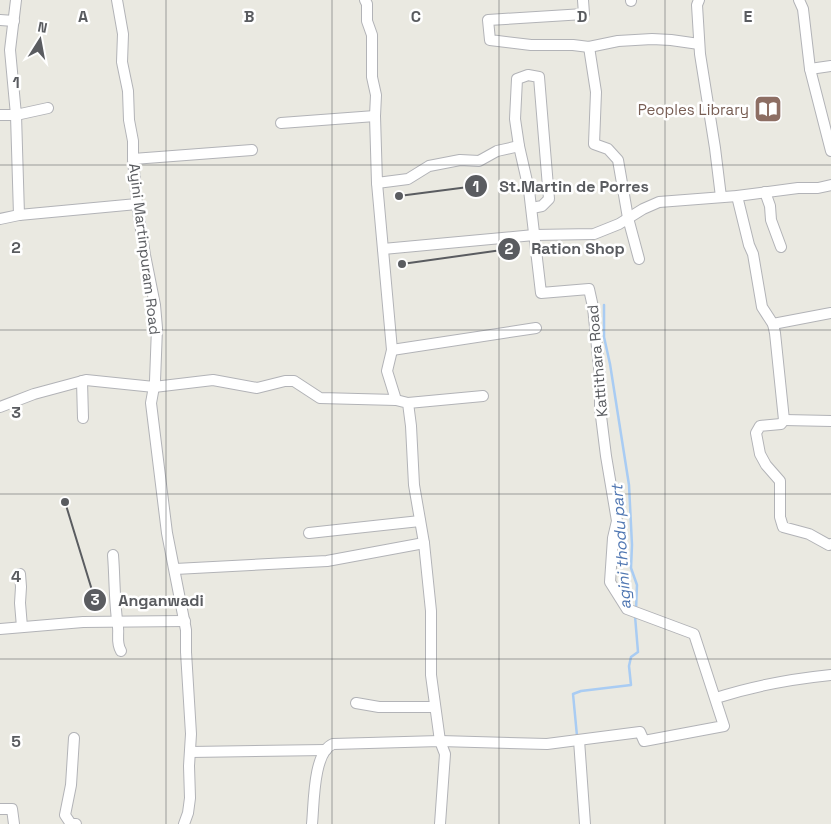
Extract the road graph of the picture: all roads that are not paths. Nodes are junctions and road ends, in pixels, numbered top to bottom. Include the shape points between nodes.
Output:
1 (16, 0) edge
2 (117, 0) edge
3 (365, 0) edge
4 (583, 0) edge
5 (699, 0) edge
6 (799, 0) edge
7 (0, 20) edge
8 (14, 20) junction
9 (699, 44) junction
10 (589, 47) junction
11 (5, 50) edge
12 (831, 66) edge
13 (810, 69) junction
14 (48, 108) dead end
15 (0, 115) edge
16 (16, 115) junction
17 (375, 116) junction
18 (281, 123) dead end
19 (519, 146) junction
20 (252, 150) dead end
21 (831, 151) edge
22 (132, 159) junction
23 (377, 183) junction
24 (831, 184) edge
25 (765, 192) junction
26 (738, 196) junction
27 (721, 197) junction
28 (137, 204) junction
29 (532, 208) junction
30 (19, 215) junction
31 (628, 218) junction
32 (0, 219) edge
33 (534, 235) junction
34 (781, 247) dead end
35 (383, 250) junction
36 (639, 260) dead end
37 (831, 313) edge
38 (773, 324) junction
39 (536, 328) dead end
40 (392, 350) junction
41 (82, 381) junction
42 (154, 388) junction
43 (483, 396) dead end
44 (396, 400) junction
45 (408, 403) junction
46 (0, 408) edge
47 (83, 418) dead end
48 (784, 420) junction
49 (831, 421) edge
50 (420, 521) junction
51 (309, 534) dead end
52 (424, 543) junction
53 (831, 544) edge
54 (113, 555) dead end
55 (175, 569) junction
56 (20, 574) dead end
57 (116, 621) junction
58 (185, 621) junction
59 (22, 627) junction
60 (0, 629) edge
61 (121, 651) dead end
62 (831, 675) edge
63 (716, 698) junction
64 (356, 703) dead end
65 (435, 707) junction
66 (74, 738) dead end
67 (579, 740) junction
68 (440, 742) junction
69 (326, 750) junction
70 (190, 752) junction
71 (0, 809) edge
72 (14, 824) edge
73 (76, 824) edge
74 (184, 824) edge
75 (312, 824) edge
76 (440, 824) edge
77 (585, 824) edge

1 - 8 street
2 - 22 street, Ayini Martinpuram Road via 123,34 122,62 128,91
3 - 17 street via 372,35
4 - 10 street via 584,14 488,20 490,40
5 - 9 street
6 - 13 street via 803,9
7 - 8 street
8 - 11 street
9 - 10 street via 652,39
9 - 27 street
10 - 31 street via 596,92 594,144 608,149 618,160
11 - 16 street
12 - 13 street
13 - 21 street
14 - 16 street
15 - 16 street
16 - 30 street
17 - 18 street
17 - 23 street
19 - 23 street via 498,151 479,161 460,160 429,166 408,179
19 - 29 street, Kattithara Road
19 - 29 street, Kattithara Road via 516,79 528,75 539,77 549,199 542,206
20 - 22 street
22 - 28 street, Ayini Martinpuram Road
23 - 35 street
24 - 25 street
25 - 26 street
25 - 34 street
26 - 27 street
26 - 38 street via 762,307
27 - 31 street via 659,202
28 - 30 street
28 - 42 street, Ayini Martinpuram Road via 157,320
29 - 33 street, Kattithara Road
30 - 32 street
31 - 33 street via 594,234
31 - 36 street
33 - 35 street
33 - 63 street, Kattithara Road via 541,293 589,289 594,307 600,408 616,521 610,582 627,609 694,634
35 - 40 street
37 - 38 street
38 - 48 street
39 - 40 street
40 - 44 street via 387,372
41 - 42 street
41 - 46 street via 34,394
41 - 47 street
42 - 44 street via 213,380 257,388 294,381 320,398
42 - 55 street, Ayini Martinpuram Road via 151,403 167,532
43 - 45 street
44 - 45 street
45 - 50 street
48 - 49 street
48 - 53 street via 782,424 760,426 756,433 760,454 780,481 783,527
50 - 51 street
50 - 52 street
52 - 55 street via 327,561
52 - 65 street
54 - 57 street
55 - 58 street, Ayini Martinpuram Road
56 - 59 street
57 - 58 street
57 - 59 street
57 - 61 street
58 - 70 street, Ayini Martinpuram Road
59 - 60 street
62 - 63 street via 783,682
63 - 67 street, Kattithara Road via 724,726 644,741 640,732
64 - 65 street via 379,707
65 - 68 street
66 - 73 street via 65,815 71,824
67 - 68 street via 547,744
67 - 77 street
68 - 69 street via 338,744
68 - 76 street via 445,754
69 - 70 street
69 - 75 street via 319,763
70 - 74 street, Ayini Martinpuram Road via 190,798
71 - 72 street via 12,809

